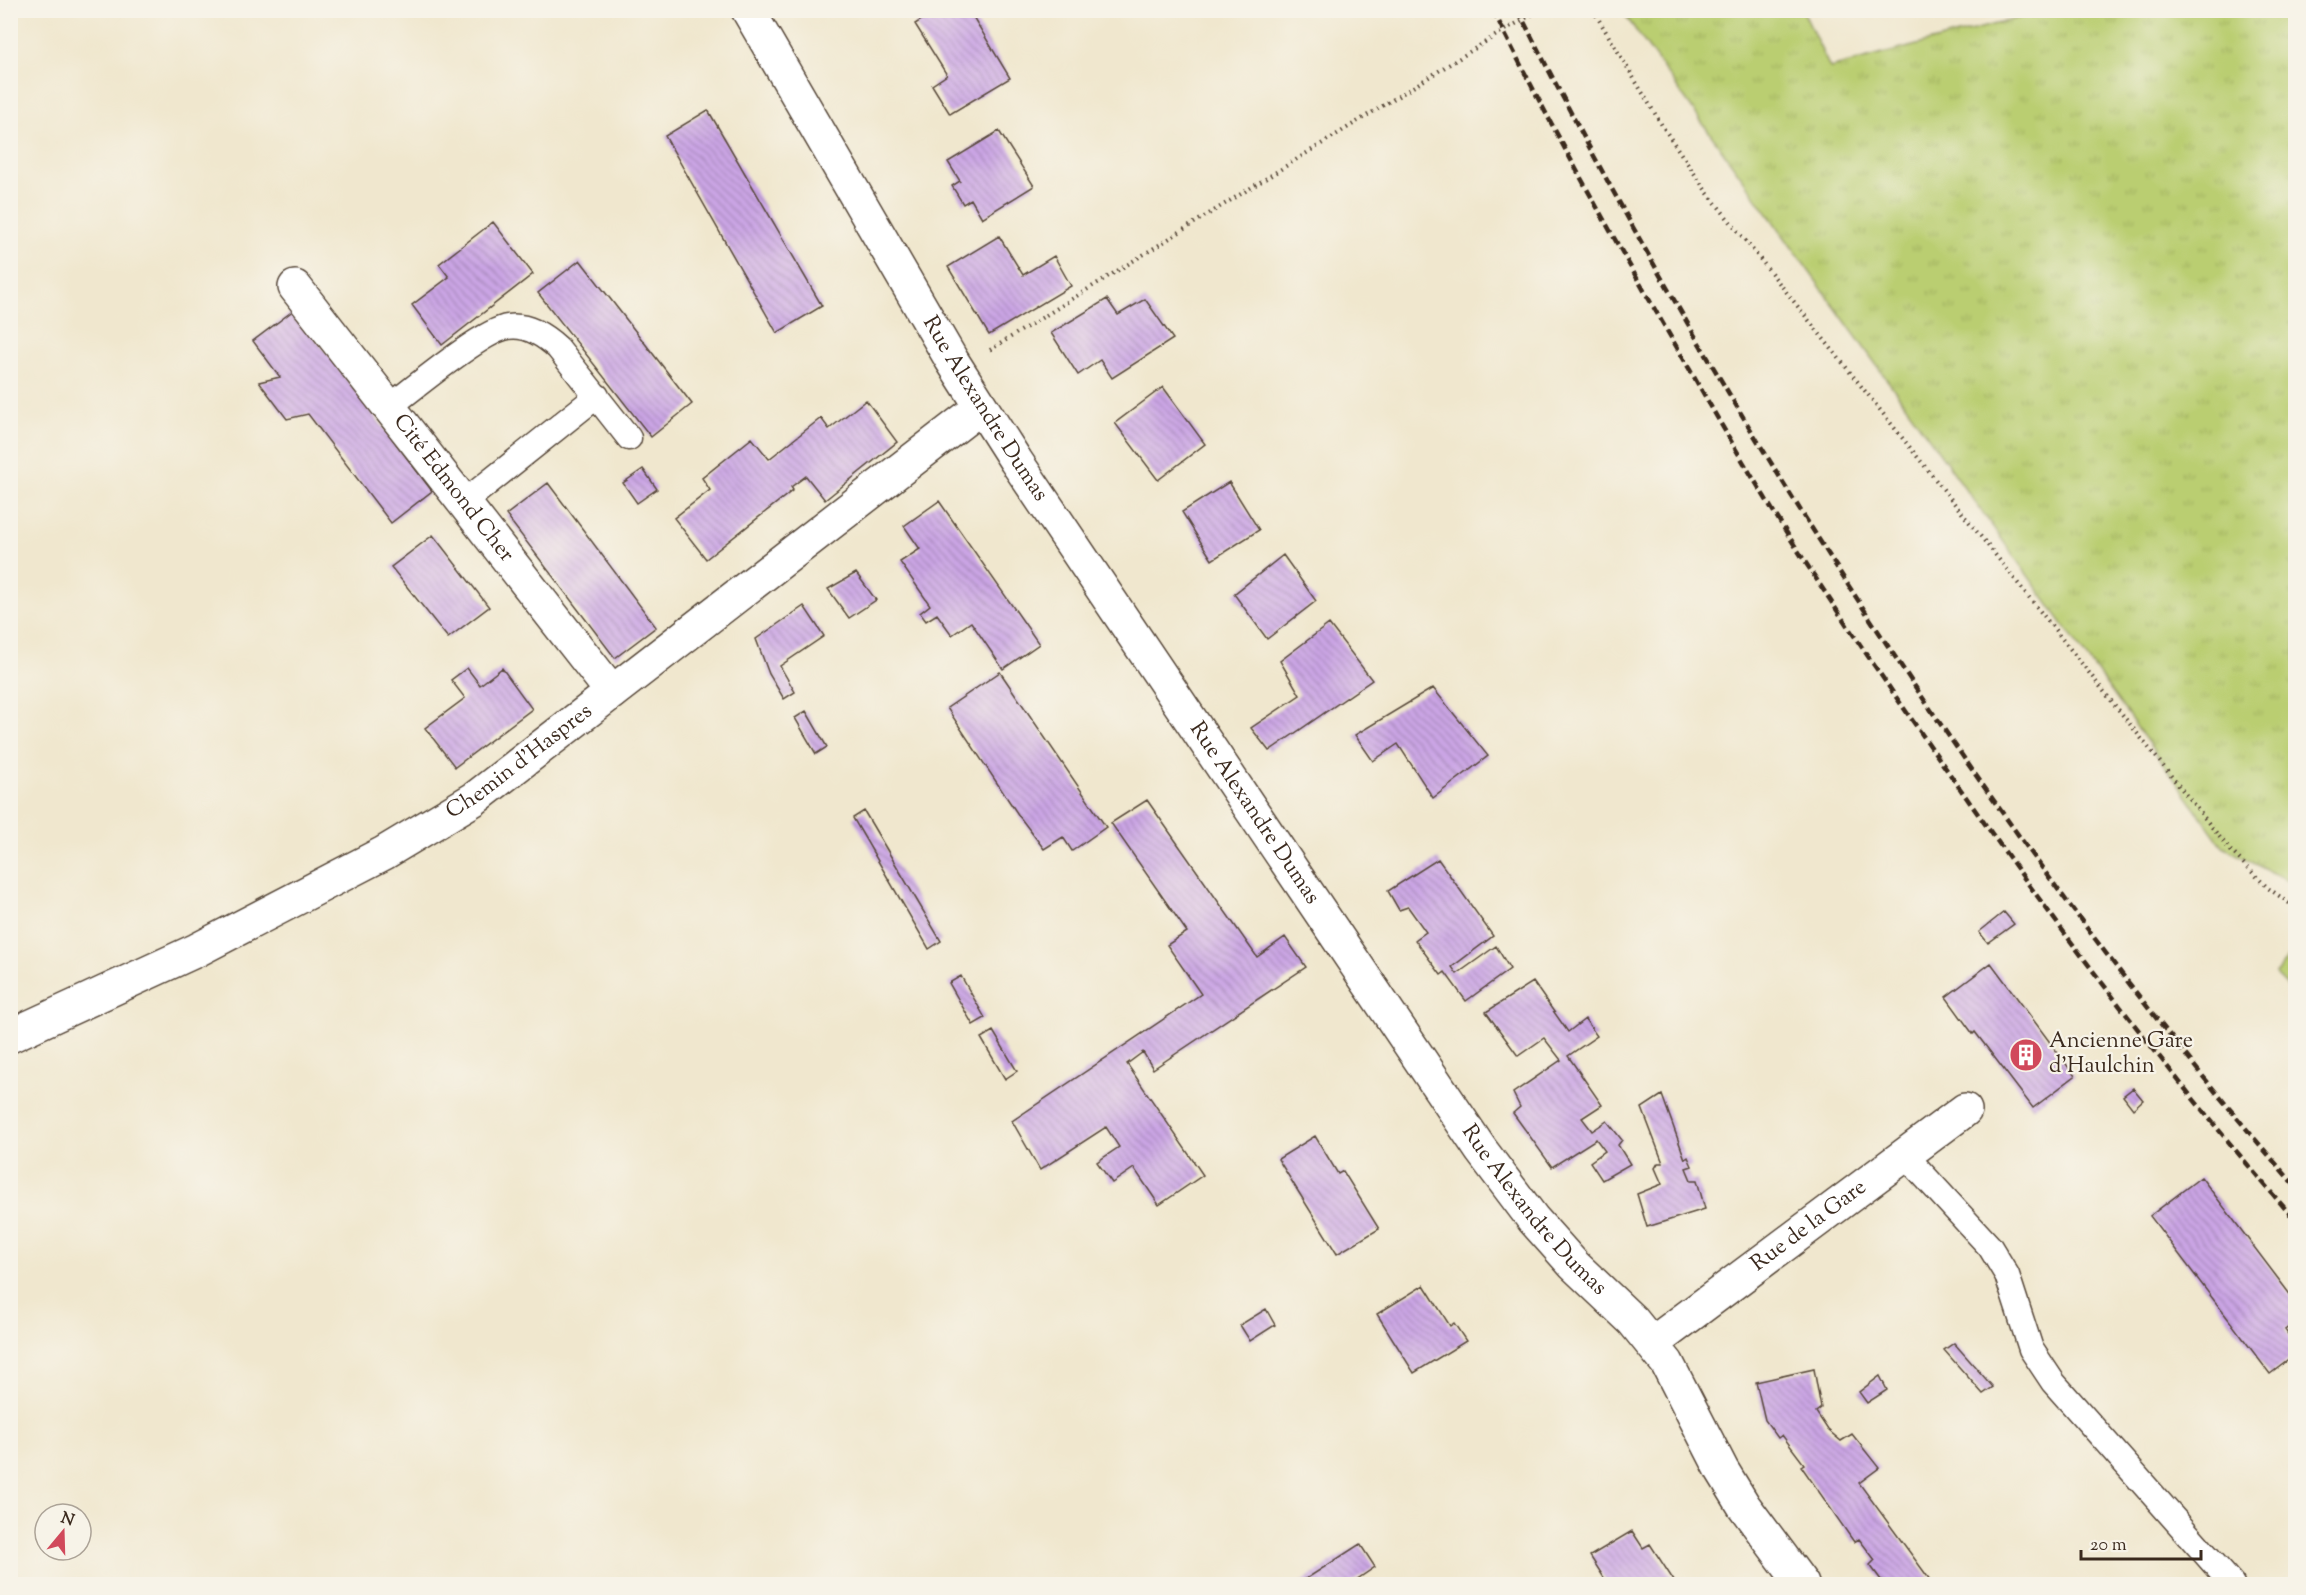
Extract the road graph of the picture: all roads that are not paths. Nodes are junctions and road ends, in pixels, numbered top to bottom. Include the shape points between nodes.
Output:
1 (748, 10) edge
2 (295, 287) dead end
3 (597, 396) junction
4 (389, 407) junction
5 (981, 407) junction
6 (629, 438) dead end
7 (463, 503) junction
8 (612, 692) junction
9 (10, 1036) edge
10 (1965, 1110) dead end
11 (1905, 1155) junction
12 (1653, 1343) junction
13 (1802, 1584) edge
14 (2232, 1584) edge

1 - 5 street, Rue Alexandre Dumas
2 - 4 street, Cité Edmond Cher
3 - 4 lane via 548,338 510,326 487,335
3 - 6 lane
3 - 7 lane
4 - 7 street, Cité Edmond Cher
5 - 8 street, Chemin d'Haspres
5 - 12 street, Rue Alexandre Dumas via 1488,1159 1533,1219
7 - 8 street, Cité Edmond Cher
8 - 9 street, Chemin d'Haspres via 474,799 384,853 197,950
10 - 11 street, Rue de la Gare
11 - 12 street, Rue de la Gare
11 - 14 lane via 2000,1260 2031,1349 2054,1382
12 - 13 street, Rue Alexandre Dumas via 1677,1377 1706,1442 1738,1497

